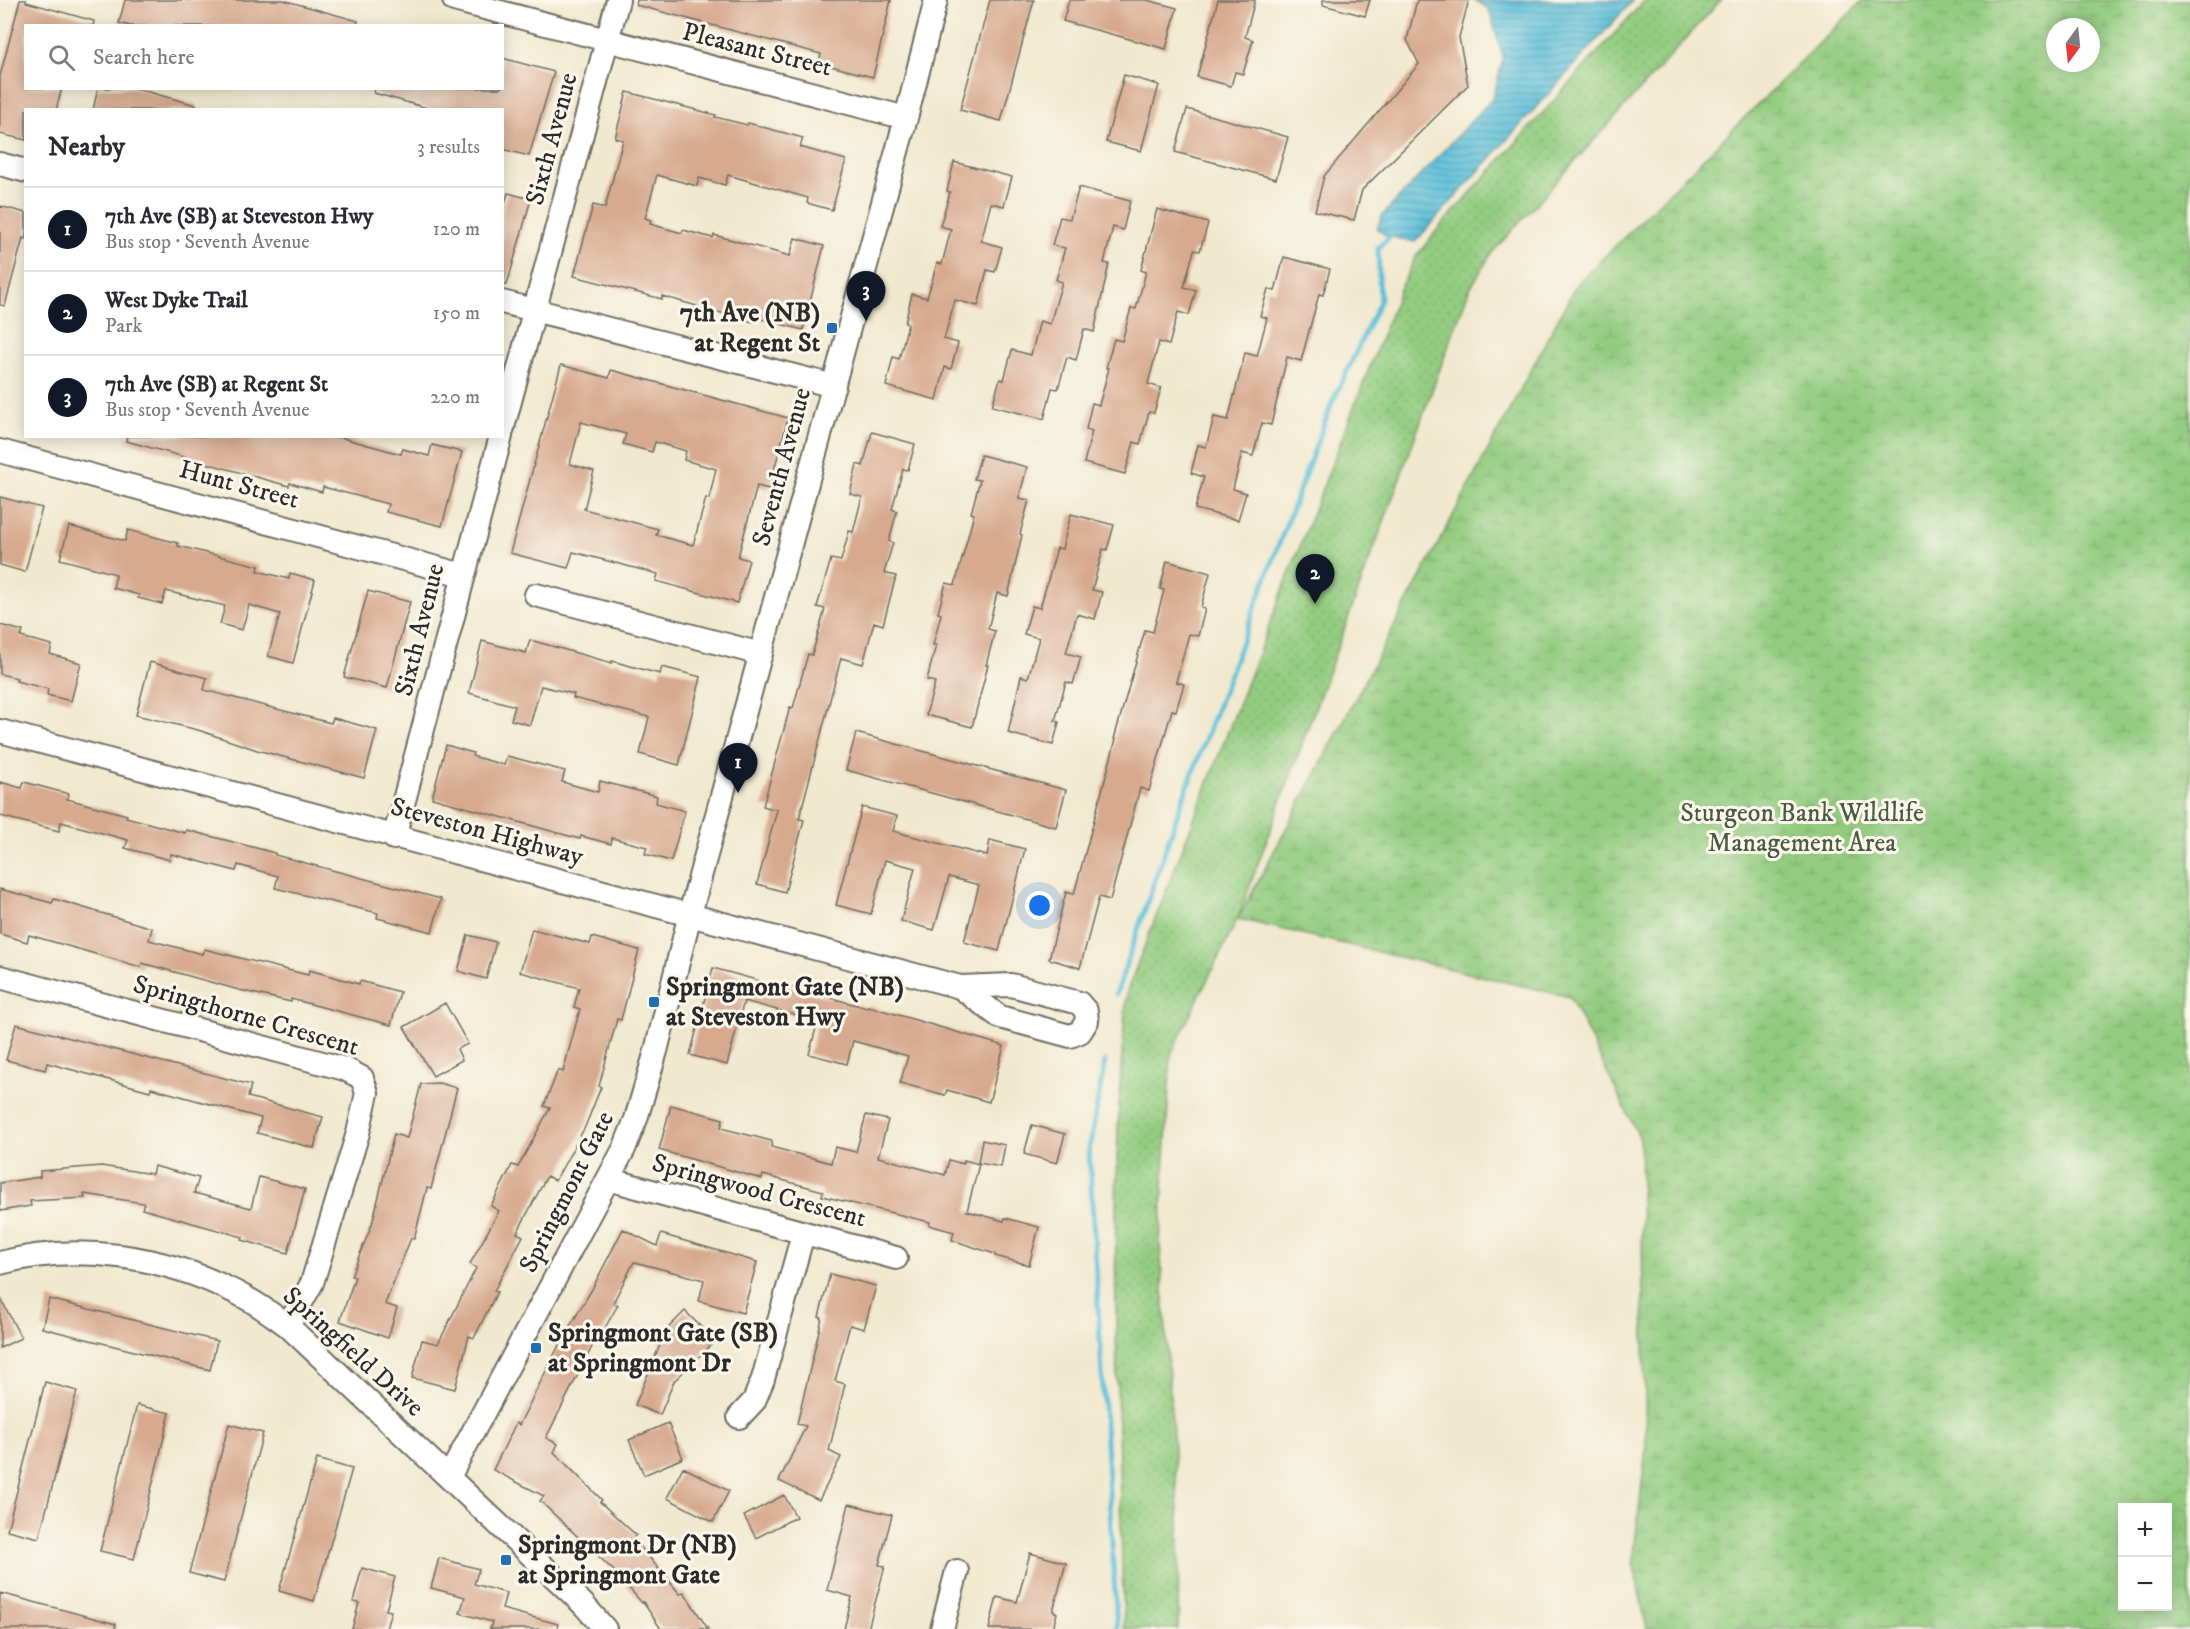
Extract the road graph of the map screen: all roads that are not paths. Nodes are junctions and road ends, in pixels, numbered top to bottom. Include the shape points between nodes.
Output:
1 (454, 0) edge
2 (618, 0) edge
3 (936, 0) edge
4 (607, 42) junction
5 (906, 118) junction
6 (0, 164) edge
7 (24, 170) edge
8 (504, 303) edge
9 (536, 311) junction
10 (834, 386) junction
11 (504, 425) edge
12 (500, 438) edge
13 (0, 451) edge
14 (463, 575) junction
15 (536, 595) dead end
16 (761, 654) junction
17 (0, 731) edge
18 (394, 838) junction
19 (690, 914) junction
20 (0, 977) edge
21 (960, 987) junction
22 (608, 1179) junction
23 (803, 1234) junction
24 (896, 1258) dead end
25 (0, 1263) edge
26 (288, 1326) junction
27 (739, 1417) dead end
28 (449, 1477) junction
29 (957, 1571) dead end
30 (605, 1629) edge
31 (942, 1629) edge

1 - 4 street, Pleasant Street
2 - 4 street, Sixth Avenue
3 - 5 street, Seventh Avenue
4 - 5 street, Pleasant Street
4 - 9 street, Sixth Avenue
5 - 10 street, Seventh Avenue
6 - 7 street
8 - 9 street
9 - 10 street
9 - 11 street, Sixth Avenue
10 - 16 street, Seventh Avenue
12 - 14 street, Sixth Avenue
13 - 14 street, Hunt Street
14 - 18 street, Sixth Avenue
15 - 16 street
16 - 19 street, Seventh Avenue
17 - 18 street, Steveston Highway
18 - 19 street, Steveston Highway
19 - 21 street, Steveston Highway
19 - 22 street, Springmont Gate via 642,1101
20 - 26 street, Springthorne Crescent via 345,1069 362,1078 367,1093 358,1133 312,1283
21 - 21 street, Steveston Highway via 1000,1017 1010,1020 1071,1036 1087,1022 1086,1011 1079,1003 1011,985
22 - 23 street, Springwood Crescent
22 - 28 street, Springmont Gate
23 - 24 street, Springwood Crescent
23 - 27 street via 763,1379 754,1401
25 - 26 street, Springfield Drive via 84,1253 142,1260 181,1269 221,1285
26 - 28 street, Springfield Drive
28 - 30 street, Springfield Drive
29 - 31 street

